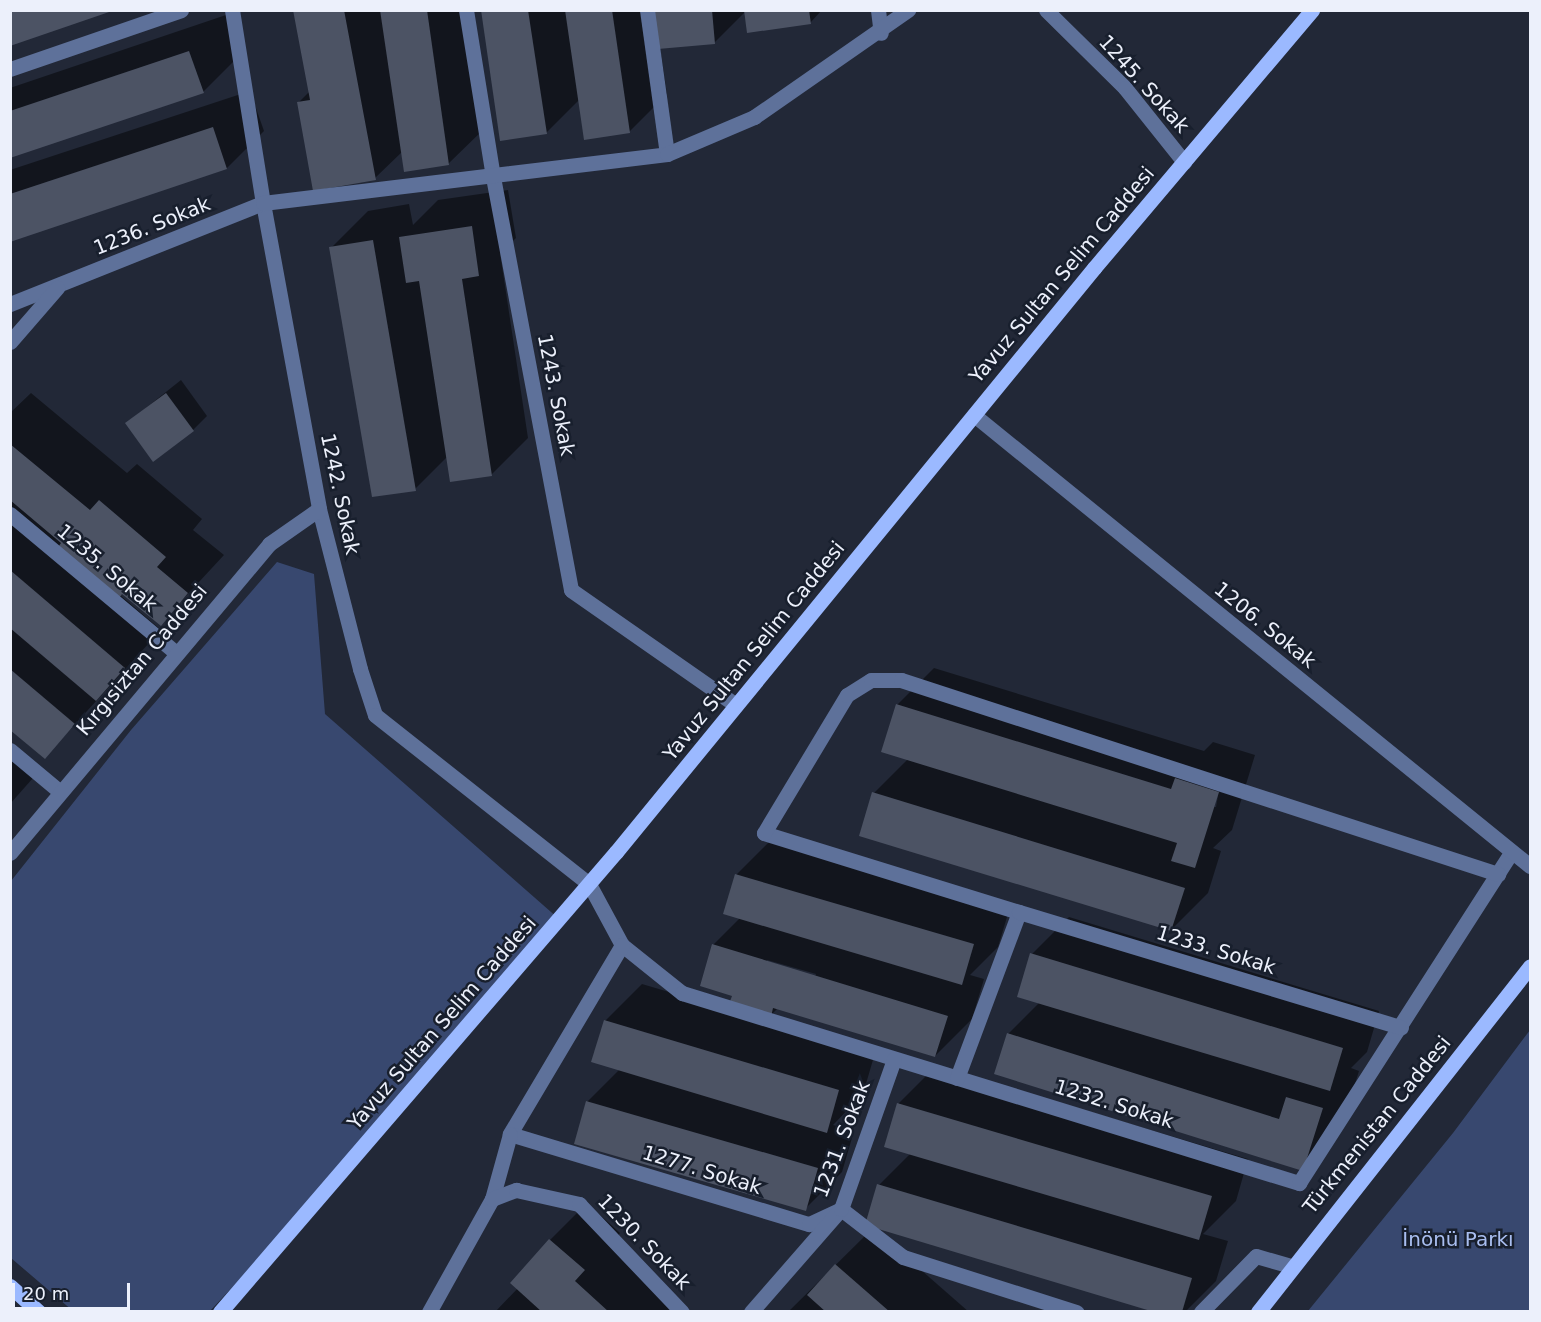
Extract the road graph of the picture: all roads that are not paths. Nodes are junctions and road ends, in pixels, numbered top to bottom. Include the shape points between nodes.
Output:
1 (181, 10) edge
2 (232, 10) edge
3 (466, 10) edge
4 (647, 10) edge
5 (878, 10) edge
6 (908, 10) edge
7 (1046, 10) edge
8 (1312, 10) edge
9 (881, 33) junction
10 (10, 69) edge
11 (667, 154) junction
12 (1184, 162) junction
13 (493, 177) junction
14 (263, 203) junction
15 (57, 288) junction
16 (10, 304) edge
17 (10, 342) edge
18 (974, 415) junction
19 (319, 509) junction
20 (10, 514) edge
21 (176, 653) junction
22 (736, 705) junction
23 (10, 750) edge
24 (59, 791) junction
25 (10, 853) edge
26 (1511, 853) junction
27 (1530, 866) edge
28 (1497, 874) junction
29 (588, 884) junction
30 (1019, 912) junction
31 (622, 945) junction
32 (1530, 966) edge
33 (1401, 1027) junction
34 (894, 1059) junction
35 (957, 1078) junction
36 (510, 1134) junction
37 (492, 1199) junction
38 (841, 1209) junction
39 (1292, 1266) junction
40 (10, 1286) edge
41 (39, 1311) edge
42 (220, 1311) edge
43 (429, 1311) edge
44 (682, 1311) edge
45 (751, 1311) edge
46 (1076, 1311) edge
47 (1201, 1311) edge
48 (1258, 1311) edge

1 - 10 street
2 - 14 street, 1242. Sokak
3 - 13 street, 1243. Sokak
4 - 11 street
5 - 9 street
6 - 9 street, 1236. Sokak
7 - 12 street, 1245. Sokak via 1125,88
8 - 12 main road, Yavuz Sultan Selim Caddesi
9 - 11 street, 1236. Sokak via 754,117
11 - 13 street, 1236. Sokak
12 - 18 main road, Yavuz Sultan Selim Caddesi
13 - 14 street, 1236. Sokak
13 - 22 street, 1243. Sokak via 571,590
14 - 15 street, 1236. Sokak
14 - 19 street, 1242. Sokak
15 - 16 street, 1236. Sokak
15 - 17 street, 1236. Sokak
18 - 22 main road, Yavuz Sultan Selim Caddesi
18 - 26 street, 1206. Sokak
19 - 21 street, Kırgısiztan Caddesi via 269,544
19 - 29 street, 1242. Sokak via 375,714
20 - 21 street, 1235. Sokak
21 - 24 street, Kırgısiztan Caddesi
22 - 29 main road, Yavuz Sultan Selim Caddesi
23 - 24 street
24 - 25 street, Kırgısiztan Caddesi
26 - 27 street, 1206. Sokak
26 - 28 street, 1232. Sokak
28 - 30 street, 1233. Sokak via 901,680 871,680 847,695 764,833
28 - 33 street, 1232. Sokak
29 - 31 street, 1232. Sokak
29 - 42 main road, Yavuz Sultan Selim Caddesi
30 - 33 street, 1233. Sokak
30 - 35 street
31 - 34 street, 1232. Sokak via 682,993
31 - 36 street
32 - 39 main road, Türkmenistan Caddesi
33 - 35 street, 1232. Sokak via 1299,1183
34 - 35 street, 1232. Sokak
34 - 38 street, 1231. Sokak
36 - 37 street
36 - 38 street, 1277. Sokak via 808,1224
37 - 43 street
37 - 44 street, 1230. Sokak via 516,1190 579,1204
38 - 45 street, 1231. Sokak
38 - 46 street via 903,1257
39 - 47 street via 1256,1256
39 - 48 main road, Türkmenistan Caddesi
40 - 41 main road

